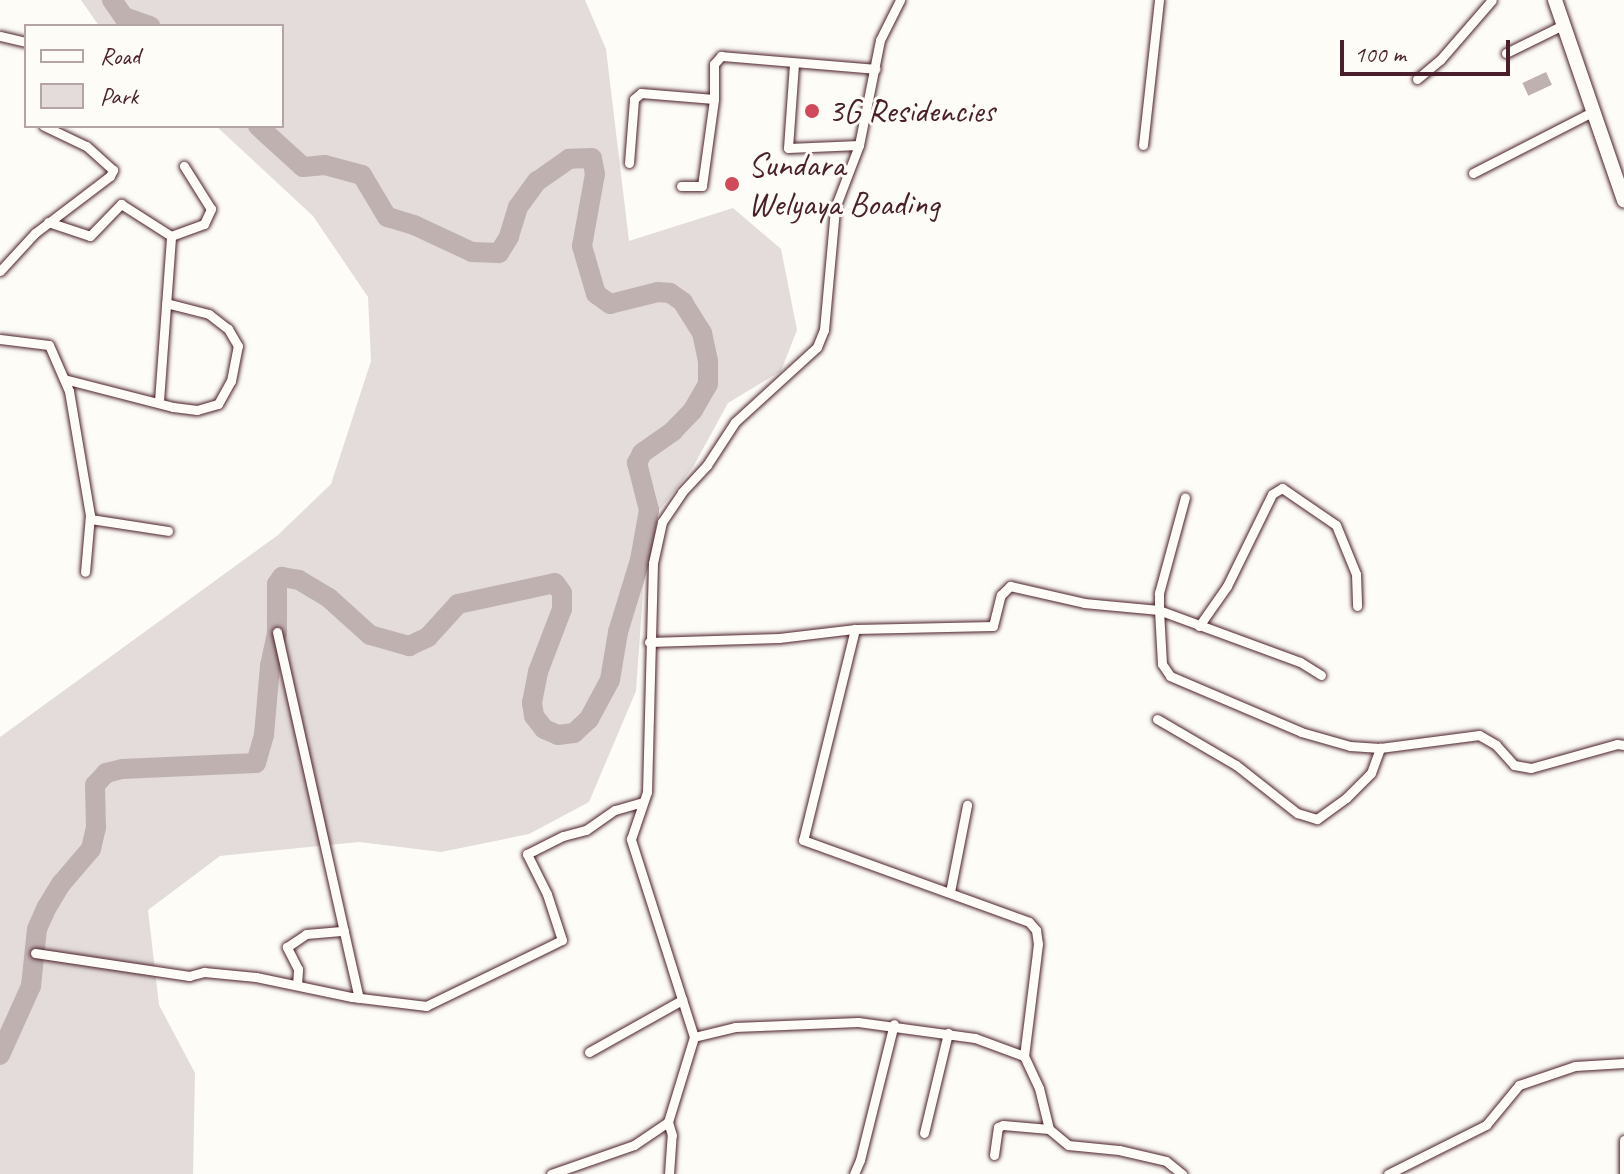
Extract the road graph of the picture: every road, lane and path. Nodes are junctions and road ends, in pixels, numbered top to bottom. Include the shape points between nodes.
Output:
1 (900, 0) edge
2 (1159, 0) edge
3 (1492, 0) edge
4 (1555, 0) edge
5 (1563, 25) junction
6 (0, 36) edge
7 (24, 42) edge
8 (1506, 53) dead end
9 (794, 64) junction
10 (875, 69) junction
11 (1417, 79) dead end
12 (714, 99) junction
13 (1594, 111) junction
14 (48, 128) edge
15 (859, 145) junction
16 (1143, 145) dead end
17 (629, 163) dead end
18 (184, 166) dead end
19 (1473, 173) dead end
20 (681, 186) dead end
21 (1624, 200) edge
22 (48, 222) junction
23 (171, 236) junction
24 (0, 271) edge
25 (166, 303) junction
26 (0, 339) edge
27 (64, 379) junction
28 (159, 401) junction
29 (1185, 497) dead end
30 (90, 519) junction
31 (168, 531) dead end
32 (85, 572) dead end
33 (1357, 606) dead end
34 (1159, 610) junction
35 (1199, 626) junction
36 (855, 629) junction
37 (277, 632) dead end
38 (649, 642) junction
39 (1321, 675) dead end
40 (1157, 719) dead end
41 (1624, 745) edge
42 (1380, 748) junction
43 (643, 802) junction
44 (967, 805) dead end
45 (950, 892) junction
46 (344, 931) junction
47 (35, 953) dead end
48 (297, 985) junction
49 (359, 998) junction
50 (682, 1000) junction
51 (894, 1024) junction
52 (948, 1033) junction
53 (694, 1037) junction
54 (589, 1052) dead end
55 (1024, 1056) junction
56 (1624, 1063) edge
57 (668, 1122) junction
58 (1049, 1129) junction
59 (924, 1133) dead end
60 (1624, 1140) edge
61 (994, 1155) dead end
62 (557, 1173) edge
63 (669, 1174) edge
64 (854, 1174) edge
65 (1182, 1174) edge
66 (1388, 1174) edge
67 (1624, 1174) edge

1 - 10 street via 880,40
2 - 16 street
3 - 11 street
4 - 5 main road
5 - 8 street
5 - 13 main road
6 - 7 street
9 - 10 street
9 - 12 street via 721,56 714,64
9 - 15 street via 788,148
10 - 15 street
12 - 17 street via 641,93 634,99
12 - 20 street via 702,186
13 - 19 street
13 - 21 main road
14 - 22 street via 86,146 113,170
15 - 38 street via 835,208 824,330 817,347 735,422 662,522 653,563
18 - 23 street via 211,209 204,224
22 - 23 street via 90,236 121,204
22 - 24 street
23 - 25 street
25 - 28 street
25 - 28 street via 209,314 228,329 238,346 231,381 218,404 197,410
26 - 27 street via 49,345
27 - 28 street
27 - 30 street
29 - 34 street
30 - 31 street
30 - 32 street
33 - 35 street via 1356,574 1336,525 1282,488 1272,494 1227,586
34 - 35 street
34 - 36 street via 1084,603 1010,586 1001,595 993,626
34 - 42 street via 1162,664 1170,676 1301,732
35 - 39 street via 1300,662
36 - 38 street via 779,638
36 - 45 street via 803,840
37 - 46 street
38 - 43 street
40 - 42 street via 1236,765 1297,813 1317,819 1371,773
41 - 42 street via 1531,768 1514,765 1479,735
43 - 49 street via 615,810 586,830 527,854 562,940 426,1006
43 - 50 street via 631,839
44 - 45 street
45 - 55 street via 1029,922 1036,930
46 - 48 street via 306,934 287,947 299,976
46 - 49 street
47 - 48 street via 189,976 224,973
48 - 49 street
50 - 53 street
50 - 54 street
51 - 52 street
51 - 53 street via 735,1027
51 - 64 street
52 - 55 street
52 - 59 street
53 - 57 street
55 - 58 street
56 - 66 street via 1575,1066 1519,1085 1486,1125
57 - 62 street via 634,1145
57 - 63 street
58 - 61 street via 998,1127
58 - 65 street via 1068,1145 1166,1161
60 - 67 street

